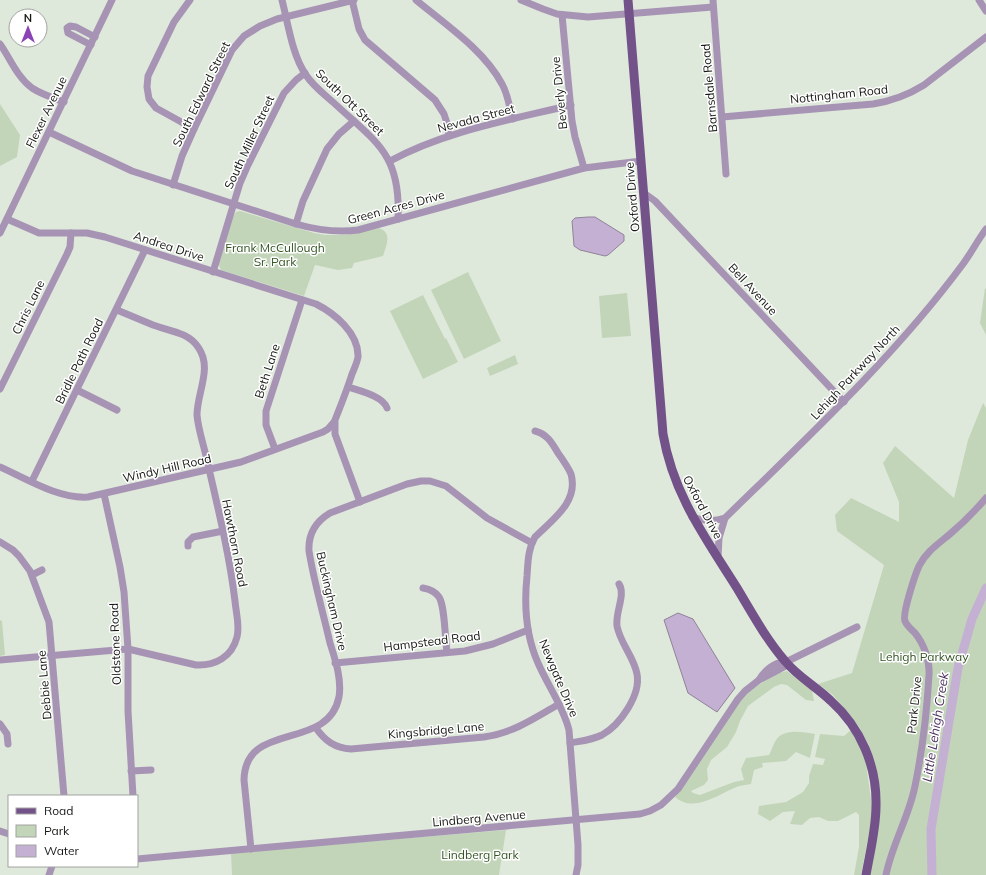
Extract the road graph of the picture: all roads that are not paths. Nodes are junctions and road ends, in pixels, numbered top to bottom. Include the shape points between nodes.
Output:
1 (112, 0) edge
2 (190, 0) edge
3 (282, 0) edge
4 (353, 0) edge
5 (416, 0) edge
6 (521, 0) edge
7 (628, 0) edge
8 (979, 0) edge
9 (713, 4) edge
10 (986, 11) edge
11 (629, 14) junction
12 (562, 15) junction
13 (286, 17) junction
14 (95, 36) junction
15 (986, 37) edge
16 (0, 44) edge
17 (91, 44) junction
18 (304, 74) junction
19 (64, 102) junction
20 (570, 105) junction
21 (722, 117) junction
22 (512, 119) junction
23 (354, 121) junction
24 (194, 129) junction
25 (49, 132) junction
26 (449, 136) junction
27 (390, 161) junction
28 (641, 161) junction
29 (584, 168) junction
30 (726, 174) dead end
31 (173, 185) junction
32 (644, 193) junction
33 (234, 204) junction
34 (398, 218) junction
35 (7, 219) junction
36 (296, 224) junction
37 (986, 229) edge
38 (0, 233) edge
39 (71, 233) junction
40 (145, 250) junction
41 (213, 272) junction
42 (302, 300) junction
43 (117, 310) junction
44 (348, 387) junction
45 (0, 389) edge
46 (77, 390) junction
47 (844, 402) junction
48 (387, 408) dead end
49 (118, 410) dead end
50 (335, 420) junction
51 (534, 430) dead end
52 (275, 450) junction
53 (0, 467) edge
54 (209, 470) junction
55 (32, 481) junction
56 (104, 494) junction
57 (986, 498) edge
58 (360, 502) junction
59 (692, 517) junction
60 (725, 518) junction
61 (223, 531) junction
62 (0, 542) edge
63 (532, 543) junction
64 (188, 546) dead end
65 (718, 558) junction
66 (42, 570) dead end
67 (32, 575) junction
68 (619, 584) dead end
69 (423, 588) dead end
70 (857, 627) dead end
71 (528, 630) junction
72 (128, 650) junction
73 (447, 652) junction
74 (52, 655) junction
75 (0, 660) edge
76 (786, 662) junction
77 (335, 663) junction
78 (559, 704) junction
79 (0, 724) edge
80 (316, 728) junction
81 (570, 743) junction
82 (8, 744) dead end
83 (151, 770) dead end
84 (131, 771) junction
85 (64, 795) edge
86 (133, 795) edge
87 (576, 821) junction
88 (251, 849) junction
89 (138, 859) edge
90 (576, 875) edge
91 (866, 875) edge
92 (886, 875) edge

1 - 14 street, Flexer Avenue
2 - 24 street via 174,22 148,76 147,87 149,99 156,108
3 - 13 street, South Ott Street
4 - 13 street, South Edward Street
4 - 26 street via 359,29 365,40 435,100 444,114
5 - 22 street via 475,49 490,65 505,91
6 - 12 street
7 - 11 main road, Oxford Drive
8 - 10 street
9 - 11 street
9 - 21 street, Barnsdale Road
11 - 12 street via 588,17
11 - 28 main road, Oxford Drive
12 - 20 street, Beverly Drive
13 - 18 street, South Ott Street
13 - 24 street, South Edward Street via 260,26 238,43 228,58
14 - 17 street, Flexer Avenue
14 - 17 street via 74,26 67,28 68,33
15 - 21 street, Nottingham Road via 924,85 894,100
16 - 19 street via 27,84
17 - 19 street, Flexer Avenue
18 - 23 street, South Ott Street
18 - 33 street, South Miller Street via 291,85 279,102 247,167
19 - 25 street, Flexer Avenue
20 - 22 street, Nevada Street
20 - 29 street, Beverly Drive via 575,137
21 - 30 street, Barnsdale Road
22 - 26 street, Nevada Street
23 - 27 street, South Ott Street via 378,144
23 - 36 street via 338,134 327,149 303,201
24 - 31 street, South Edward Street
25 - 31 street, Green Acres Drive via 118,166
25 - 35 street, Flexer Avenue
26 - 27 street, Nevada Street
27 - 34 street, South Ott Street via 398,187
28 - 29 street, Green Acres Drive
28 - 32 main road, Oxford Drive
29 - 34 street, Green Acres Drive
31 - 33 street, Green Acres Drive
32 - 47 street, Bell Avenue
32 - 59 main road, Oxford Drive via 664,440 672,474
33 - 36 street, Green Acres Drive
33 - 41 street, South Miller Street
34 - 36 street, Green Acres Drive via 345,232 325,231
35 - 38 street, Flexer Avenue
35 - 39 street, Andrea Drive via 39,233
37 - 47 street, Lehigh Parkway North via 964,263 923,314
39 - 40 street, Andrea Drive via 96,234
39 - 45 street, Chris Lane via 67,254
40 - 41 street, Andrea Drive
40 - 43 street, Bridle Path Road
41 - 42 street, Andrea Drive
42 - 44 street, Andrea Drive via 316,304 332,314 351,335 358,356
42 - 52 street, Beth Lane via 266,411 266,425
43 - 46 street, Bridle Path Road
43 - 54 street, Hawthorn Road via 182,334 198,347 205,366 197,415
44 - 48 street via 380,399
44 - 50 street, Andrea Drive
46 - 49 street
46 - 55 street, Bridle Path Road
47 - 60 street, Lehigh Parkway North
50 - 52 street, Windy Hill Road via 323,432
50 - 58 street, Andrea Drive via 335,434
51 - 63 street, Newgate Drive via 550,441 571,474 572,487 565,507
52 - 54 street, Windy Hill Road
53 - 55 street, Windy Hill Road
54 - 56 street, Windy Hill Road
54 - 61 street, Hawthorn Road
55 - 56 street, Windy Hill Road via 57,493 73,497
56 - 72 street, Oldstone Road via 121,573
57 - 92 street, Park Drive via 923,559 904,614 906,623 923,647 929,673 915,786
58 - 63 street, Buckingham Drive via 413,482 430,481 453,490 495,524
58 - 77 street, Buckingham Drive via 324,517 315,526 308,543
59 - 60 street via 708,521
59 - 65 main road, Oxford Drive
60 - 65 street, Lehigh Parkway North via 719,538
61 - 64 street via 193,537
61 - 72 street, Hawthorn Road via 238,626 237,638 231,651 216,662 196,665
62 - 67 street, Debbie Lane via 19,556
63 - 71 street, Newgate Drive via 526,588
65 - 76 main road, Oxford Drive
66 - 67 street
67 - 74 street, Debbie Lane via 49,622
68 - 81 street via 622,591 617,627 637,673 636,694 621,719 608,731 594,738
69 - 73 street via 433,591 441,602
70 - 76 street, Lindberg Avenue
71 - 73 street, Hampstead Road via 493,644 465,651
71 - 78 street, Newgate Drive via 538,663
72 - 74 street, Hawthorn Road
72 - 84 street, Oldstone Road
73 - 77 street, Hampstead Road
74 - 75 street, Hawthorn Road
74 - 85 street, Debbie Lane
76 - 87 street, Lindberg Avenue via 779,662 745,690 678,789 661,805 633,816
76 - 91 main road, Oxford Drive via 841,711 857,733 868,756 875,780 876,806
77 - 80 street, Buckingham Drive via 339,683 338,698 333,712
78 - 80 street, Kingsbridge Lane via 519,728 496,736 351,749 332,744
78 - 81 street, Newgate Drive via 566,720
79 - 82 street via 7,734
80 - 88 street, Buckingham Drive via 268,743 257,749 248,760 244,780
81 - 87 street, Newgate Drive
83 - 84 street
84 - 86 street, Oldstone Road
87 - 88 street, Lindberg Avenue
87 - 90 street, Newgate Drive
88 - 89 street, Lindberg Avenue

